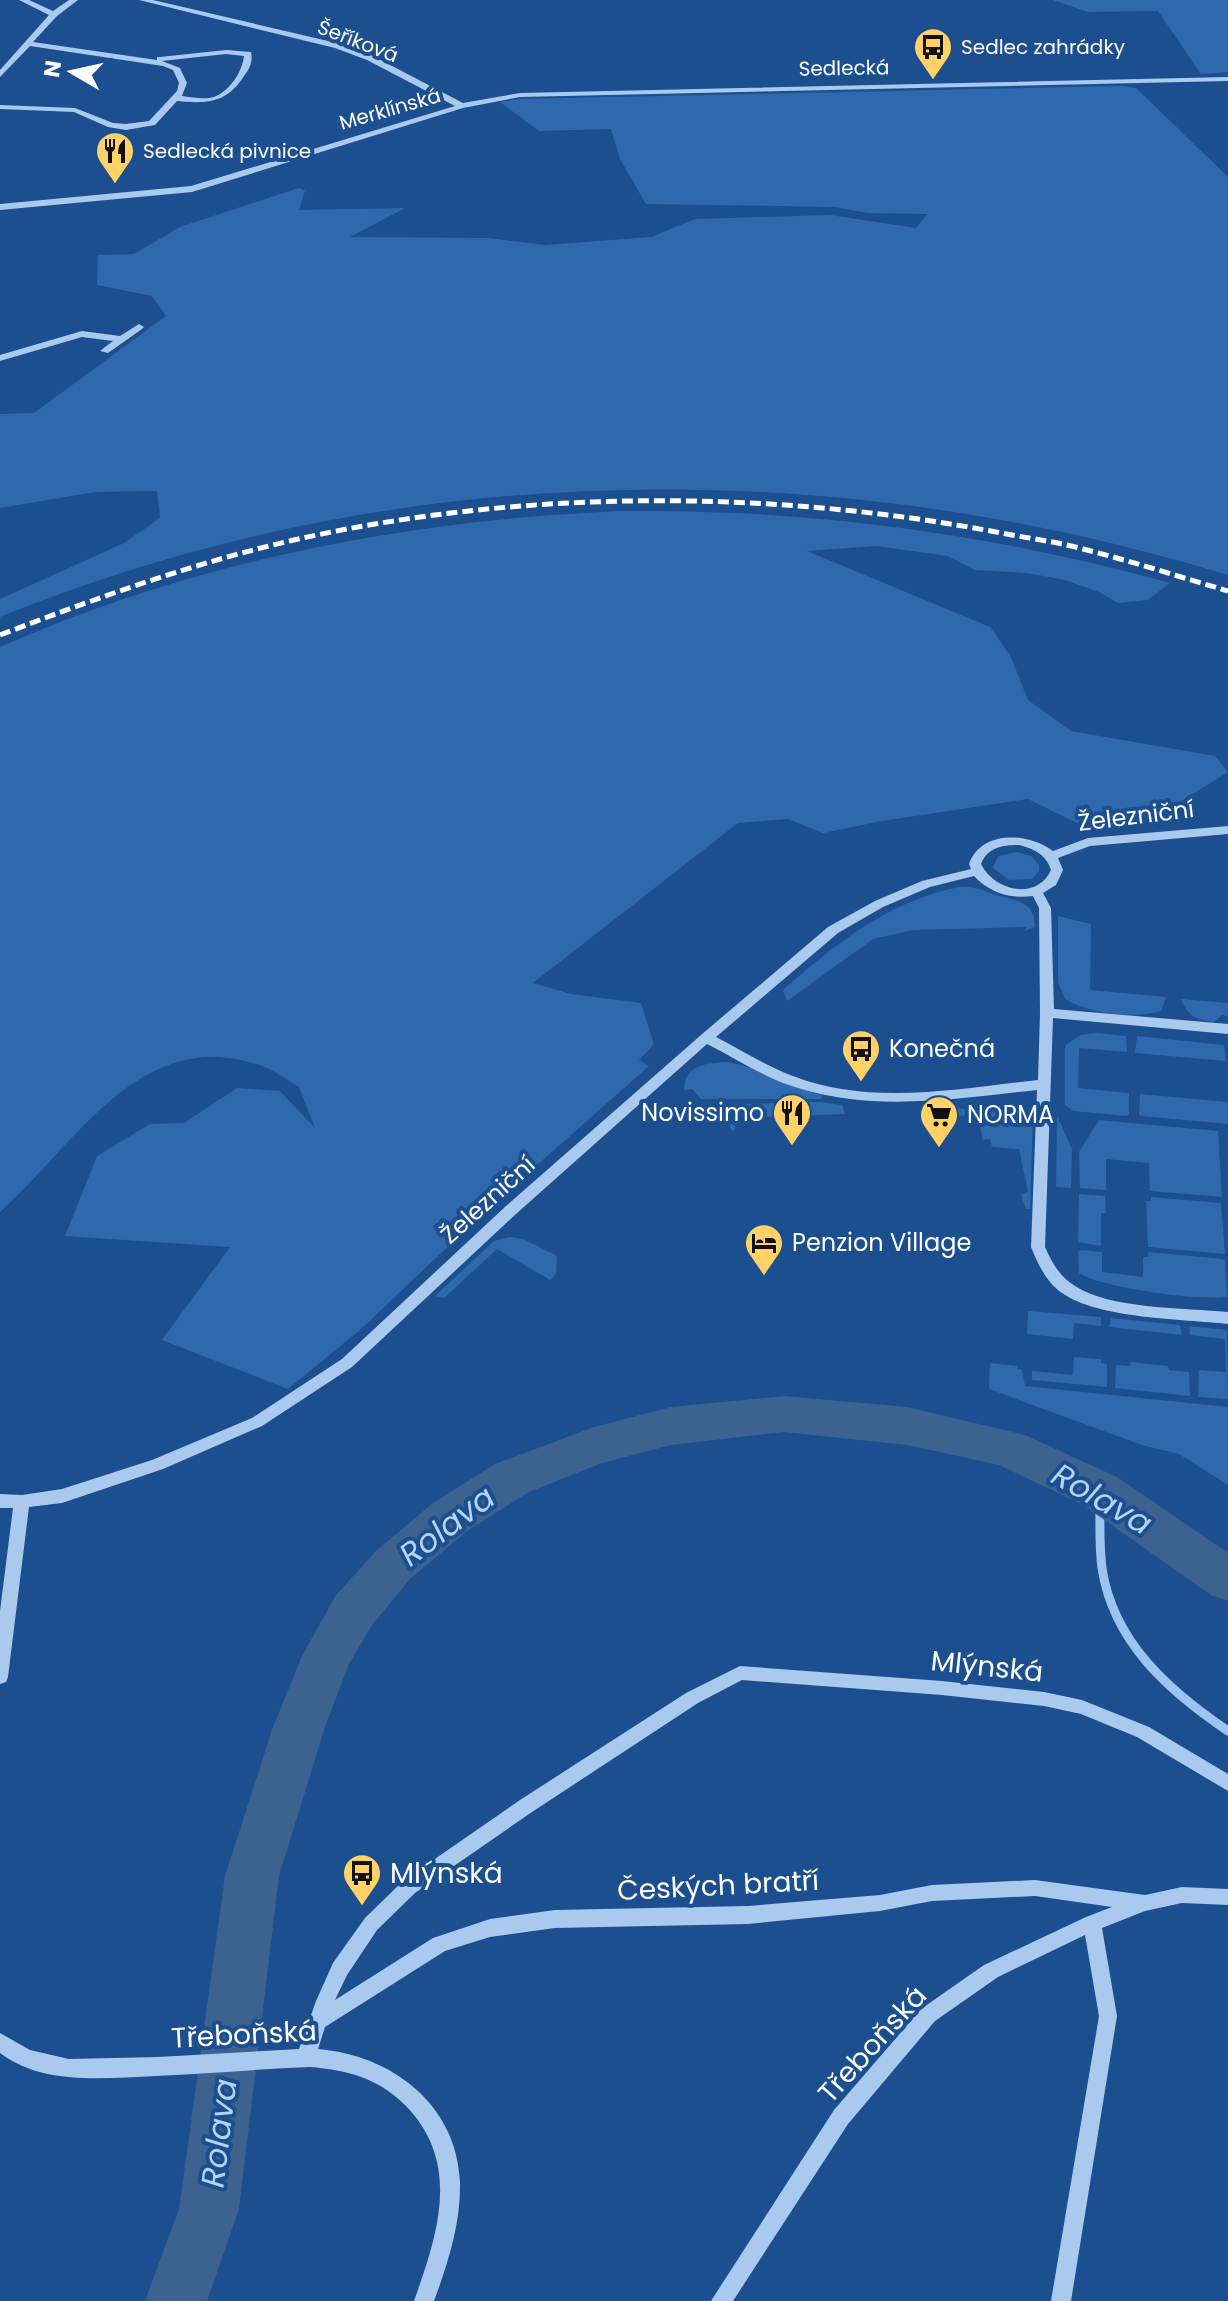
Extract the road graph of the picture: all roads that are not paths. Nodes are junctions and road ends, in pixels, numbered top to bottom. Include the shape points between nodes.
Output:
1 (23, 0) edge
2 (74, 0) edge
3 (143, 0) edge
4 (54, 14) junction
5 (29, 44) junction
6 (151, 60) junction
7 (0, 75) edge
8 (1227, 79) edge
9 (176, 98) junction
10 (462, 106) junction
11 (0, 107) edge
12 (0, 207) edge
13 (139, 327) dead end
14 (122, 339) junction
15 (105, 351) dead end
16 (0, 358) edge
17 (1228, 830) edge
18 (1051, 856) junction
19 (977, 871) junction
20 (1036, 891) junction
21 (1047, 1013) junction
22 (1228, 1029) edge
23 (706, 1038) junction
24 (1046, 1084) junction
25 (1228, 1318) edge
26 (0, 1501) edge
27 (22, 1502) junction
28 (0, 1677) edge
29 (1228, 1783) edge
30 (1228, 1897) edge
31 (1145, 1903) junction
32 (1092, 1923) junction
33 (317, 2022) junction
34 (0, 2042) edge
35 (306, 2056) junction
36 (424, 2301) edge
37 (721, 2301) edge
38 (1061, 2301) edge

1 - 4 street
2 - 4 street
3 - 10 street, Šeříková via 338,46
4 - 5 street
5 - 6 street
5 - 7 street
6 - 9 street via 176,68 183,83
6 - 9 street via 248,54 247,67 222,96 205,101
8 - 10 street, Sedlecká via 520,95
9 - 11 street via 152,123 126,127 75,110
10 - 12 street, Merklínská via 192,189
13 - 14 street
14 - 15 street
14 - 16 street via 82,334
17 - 18 street, Železniční via 1088,842
18 - 19 street via 1029,843 998,842 981,851
18 - 20 street via 1056,876
19 - 20 street via 1003,891
19 - 23 street, Železniční via 926,884 833,930
20 - 21 street via 1045,908
21 - 22 street
21 - 24 street
23 - 24 street via 778,1077 823,1090 934,1095
23 - 27 street, Železniční via 347,1363 257,1422 186,1453 62,1496
24 - 25 street via 1038,1225 1044,1264 1062,1285 1101,1305
26 - 27 street, Železniční
27 - 28 street
29 - 33 street, Mlýnská via 1143,1732 1082,1707 942,1688 740,1673 679,1706 409,1887 371,1924
30 - 31 street, Českých bratří via 1182,1895
31 - 32 street, Českých bratří
31 - 33 street, Českých bratří via 1035,1888 932,1893 748,1915 555,1919 490,1928 440,1944
32 - 37 street, Třeboňská via 991,1971 928,2015 841,2117
32 - 38 street via 1108,2016
33 - 35 street, Mlýnská
34 - 35 street, Třeboňská via 11,2052 71,2070
35 - 36 street, Třeboňská via 337,2058 390,2079 420,2106 441,2138 452,2194 441,2257

